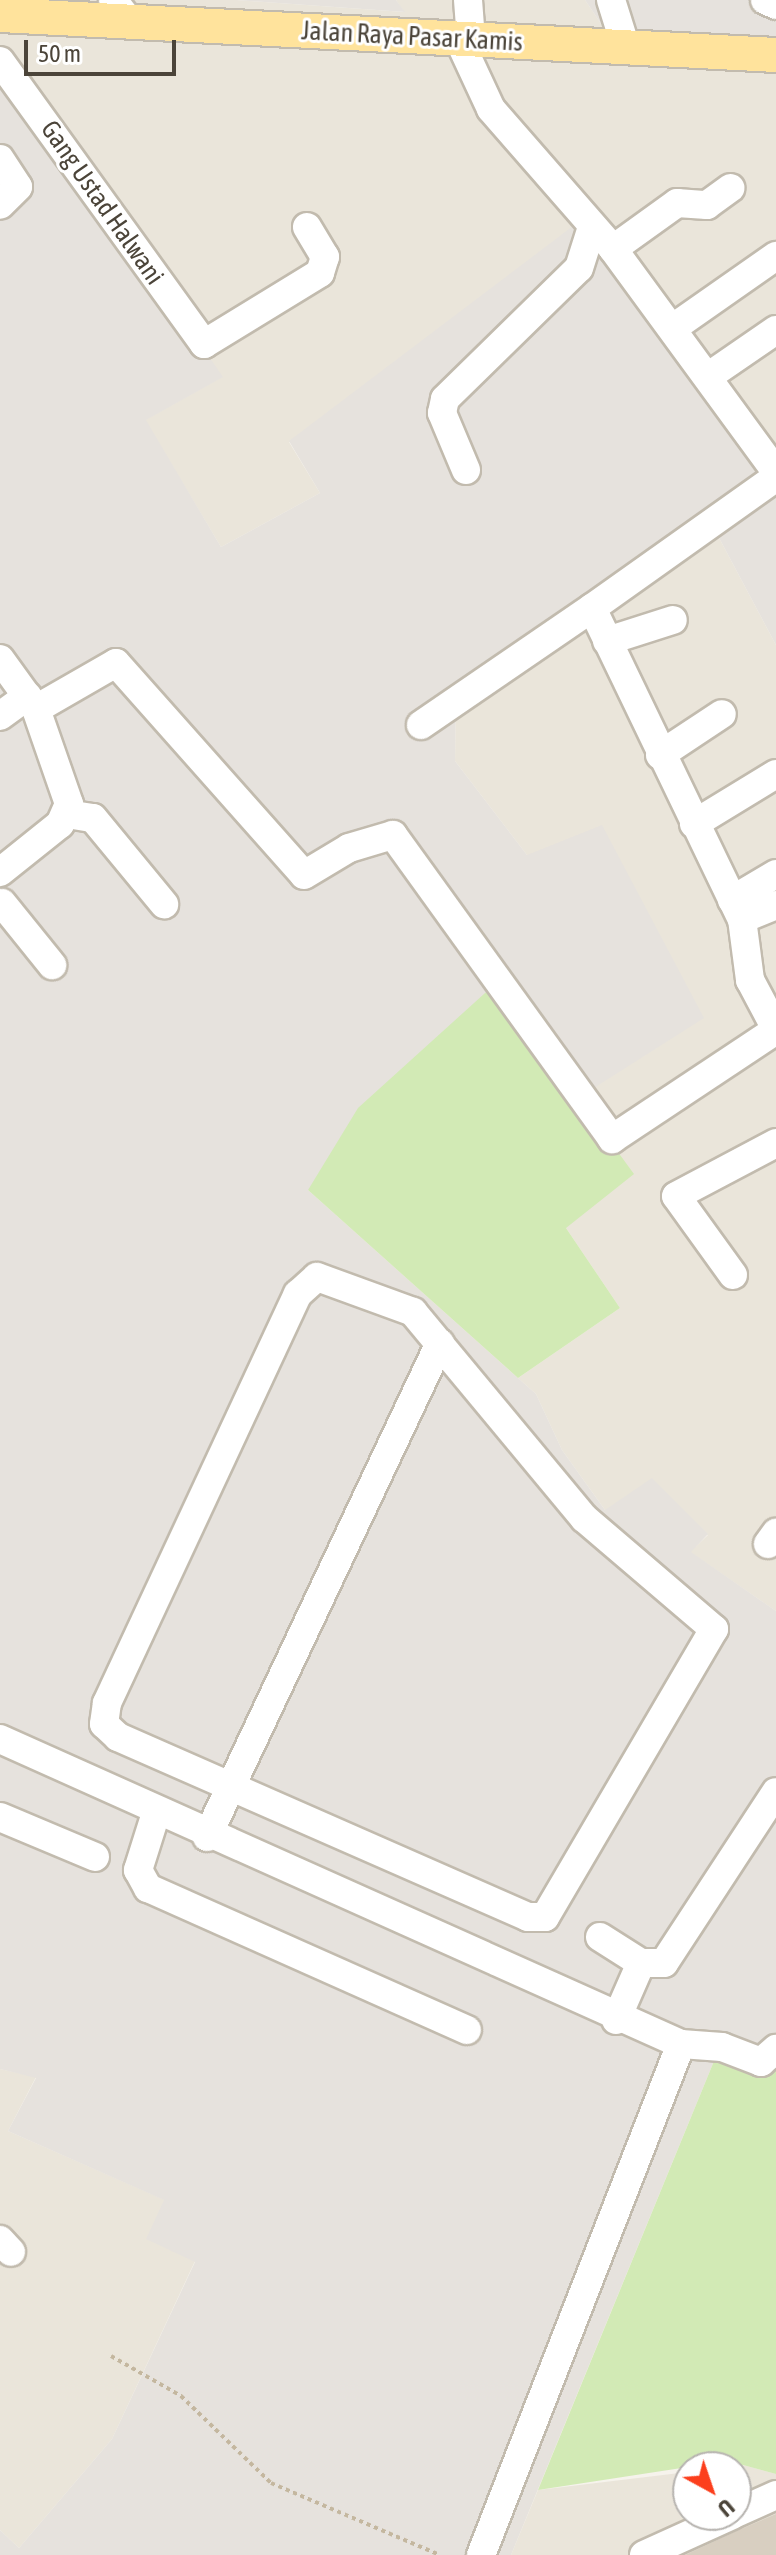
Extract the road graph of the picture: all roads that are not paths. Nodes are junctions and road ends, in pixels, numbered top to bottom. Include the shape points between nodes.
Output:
1 (468, 0) edge
2 (611, 0) edge
3 (765, 0) edge
4 (776, 5) edge
5 (120, 10) edge
6 (0, 15) edge
7 (465, 40) junction
8 (626, 48) junction
9 (776, 55) edge
10 (0, 61) edge
11 (0, 159) edge
12 (730, 188) dead end
13 (0, 205) edge
14 (307, 227) dead end
15 (592, 227) junction
16 (613, 249) junction
17 (776, 256) edge
18 (673, 328) junction
19 (776, 330) edge
20 (709, 376) junction
21 (466, 470) dead end
22 (776, 474) edge
23 (592, 608) junction
24 (673, 620) dead end
25 (607, 641) junction
26 (0, 659) edge
27 (32, 703) junction
28 (722, 714) dead end
29 (0, 716) edge
30 (421, 725) dead end
31 (660, 755) junction
32 (776, 774) edge
33 (67, 814) junction
34 (694, 824) junction
35 (0, 872) edge
36 (776, 874) edge
37 (1, 897) edge
38 (164, 904) dead end
39 (776, 905) edge
40 (737, 910) junction
41 (52, 965) dead end
42 (776, 1030) edge
43 (776, 1143) edge
44 (733, 1275) dead end
45 (440, 1343) junction
46 (0, 1739) edge
47 (227, 1780) junction
48 (776, 1792) edge
49 (156, 1813) junction
50 (0, 1817) edge
51 (207, 1837) junction
52 (95, 1857) dead end
53 (600, 1937) dead end
54 (641, 1963) junction
55 (616, 2020) junction
56 (467, 2030) dead end
57 (681, 2044) junction
58 (776, 2049) edge
59 (776, 2495) edge
60 (752, 2506) edge
61 (698, 2531) edge
62 (650, 2554) edge
63 (481, 2555) edge

1 - 7 street
2 - 8 street
3 - 4 street
5 - 6 main road, Jalan Raya Pasar Kamis
5 - 7 main road, Jalan Raya Pasar Kamis
7 - 8 main road, Jalan Raya Pasar Kamis
7 - 15 street via 491,109
8 - 9 main road, Jalan Raya Pasar Kamis
10 - 14 street, Gang Ustad Halwani via 204,344 320,273 325,257
11 - 13 street via 18,187
12 - 16 street via 707,205 677,203
15 - 16 street
15 - 21 street via 579,268 445,399 442,413
16 - 18 street
17 - 18 street
18 - 20 street
19 - 20 street
20 - 22 street
22 - 23 street
23 - 25 street
23 - 30 street
24 - 25 street
25 - 31 street
26 - 27 street
27 - 29 street
27 - 33 street via 63,781
27 - 42 street via 116,663 304,875 359,844 386,834 398,840 612,1139
28 - 31 street
31 - 34 street
32 - 34 street
33 - 35 street
33 - 38 street via 93,818
34 - 40 street
36 - 40 street
37 - 41 street
39 - 40 street
40 - 42 street via 750,980
43 - 44 street via 676,1196
45 - 47 street
45 - 47 street via 413,1312 333,1278 317,1277 298,1294 103,1715 118,1737
45 - 47 street via 584,1518 639,1571 702,1613 714,1635 545,1917 528,1917
46 - 49 street
47 - 51 street
48 - 54 street via 671,1957 658,1966
49 - 51 street
49 - 56 street via 138,1870 148,1888
50 - 52 street
51 - 55 street
53 - 54 street
54 - 55 street
55 - 57 street
57 - 58 street via 722,2047 765,2063
57 - 63 street
59 - 60 street
61 - 62 street

